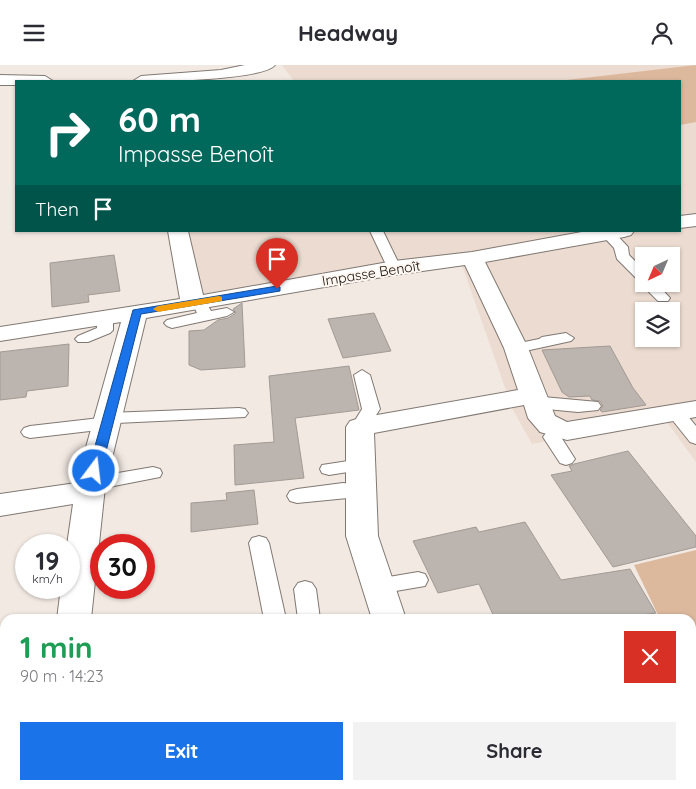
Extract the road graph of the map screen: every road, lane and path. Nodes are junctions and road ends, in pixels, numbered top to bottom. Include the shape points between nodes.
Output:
1 (268, 65) edge
2 (0, 80) edge
3 (15, 80) edge
4 (152, 80) edge
5 (696, 220) edge
6 (681, 222) edge
7 (178, 232) edge
8 (376, 232) edge
9 (616, 233) edge
10 (472, 258) junction
11 (394, 268) junction
12 (635, 269) edge
13 (658, 293) edge
14 (663, 298) dead end
15 (199, 307) junction
16 (136, 312) junction
17 (227, 312) dead end
18 (105, 317) junction
19 (172, 323) dead end
20 (0, 334) edge
21 (566, 338) dead end
22 (83, 339) dead end
23 (516, 348) junction
24 (362, 375) dead end
25 (535, 399) junction
26 (592, 406) dead end
27 (686, 410) edge
28 (240, 413) dead end
29 (108, 420) junction
30 (360, 427) junction
31 (557, 431) junction
32 (30, 432) dead end
33 (696, 438) edge
34 (566, 459) dead end
35 (329, 469) dead end
36 (153, 473) dead end
37 (361, 478) junction
38 (90, 490) junction
39 (297, 496) dead end
40 (0, 505) edge
41 (259, 543) dead end
42 (418, 580) dead end
43 (378, 586) junction
44 (305, 589) dead end
45 (75, 614) edge
46 (274, 614) edge
47 (308, 614) edge
48 (388, 614) edge

1 - 4 street via 221,74
2 - 3 street
5 - 6 street
7 - 15 street
8 - 11 lane
9 - 10 street, Impasse Benoît
9 - 12 lane via 622,256
10 - 11 street, Impasse Benoît
10 - 23 street
11 - 15 street, Impasse Benoît
13 - 14 lane
15 - 16 street, Impasse Benoît
15 - 17 lane
15 - 19 lane
16 - 18 street, Impasse Benoît
16 - 29 street
18 - 20 street, Impasse Benoît
18 - 22 lane via 105,330
21 - 23 lane
23 - 25 street
24 - 30 lane via 371,409
25 - 26 lane via 579,409
25 - 30 street
25 - 31 street via 542,418
27 - 31 street
27 - 33 lane
28 - 29 lane
29 - 32 lane
29 - 38 street
30 - 37 street
31 - 34 lane via 552,437
35 - 37 lane
36 - 38 lane via 112,480
37 - 39 lane via 343,490
37 - 43 street via 362,536
38 - 40 street
38 - 45 street
41 - 46 lane
42 - 43 lane
43 - 48 street
44 - 47 lane

